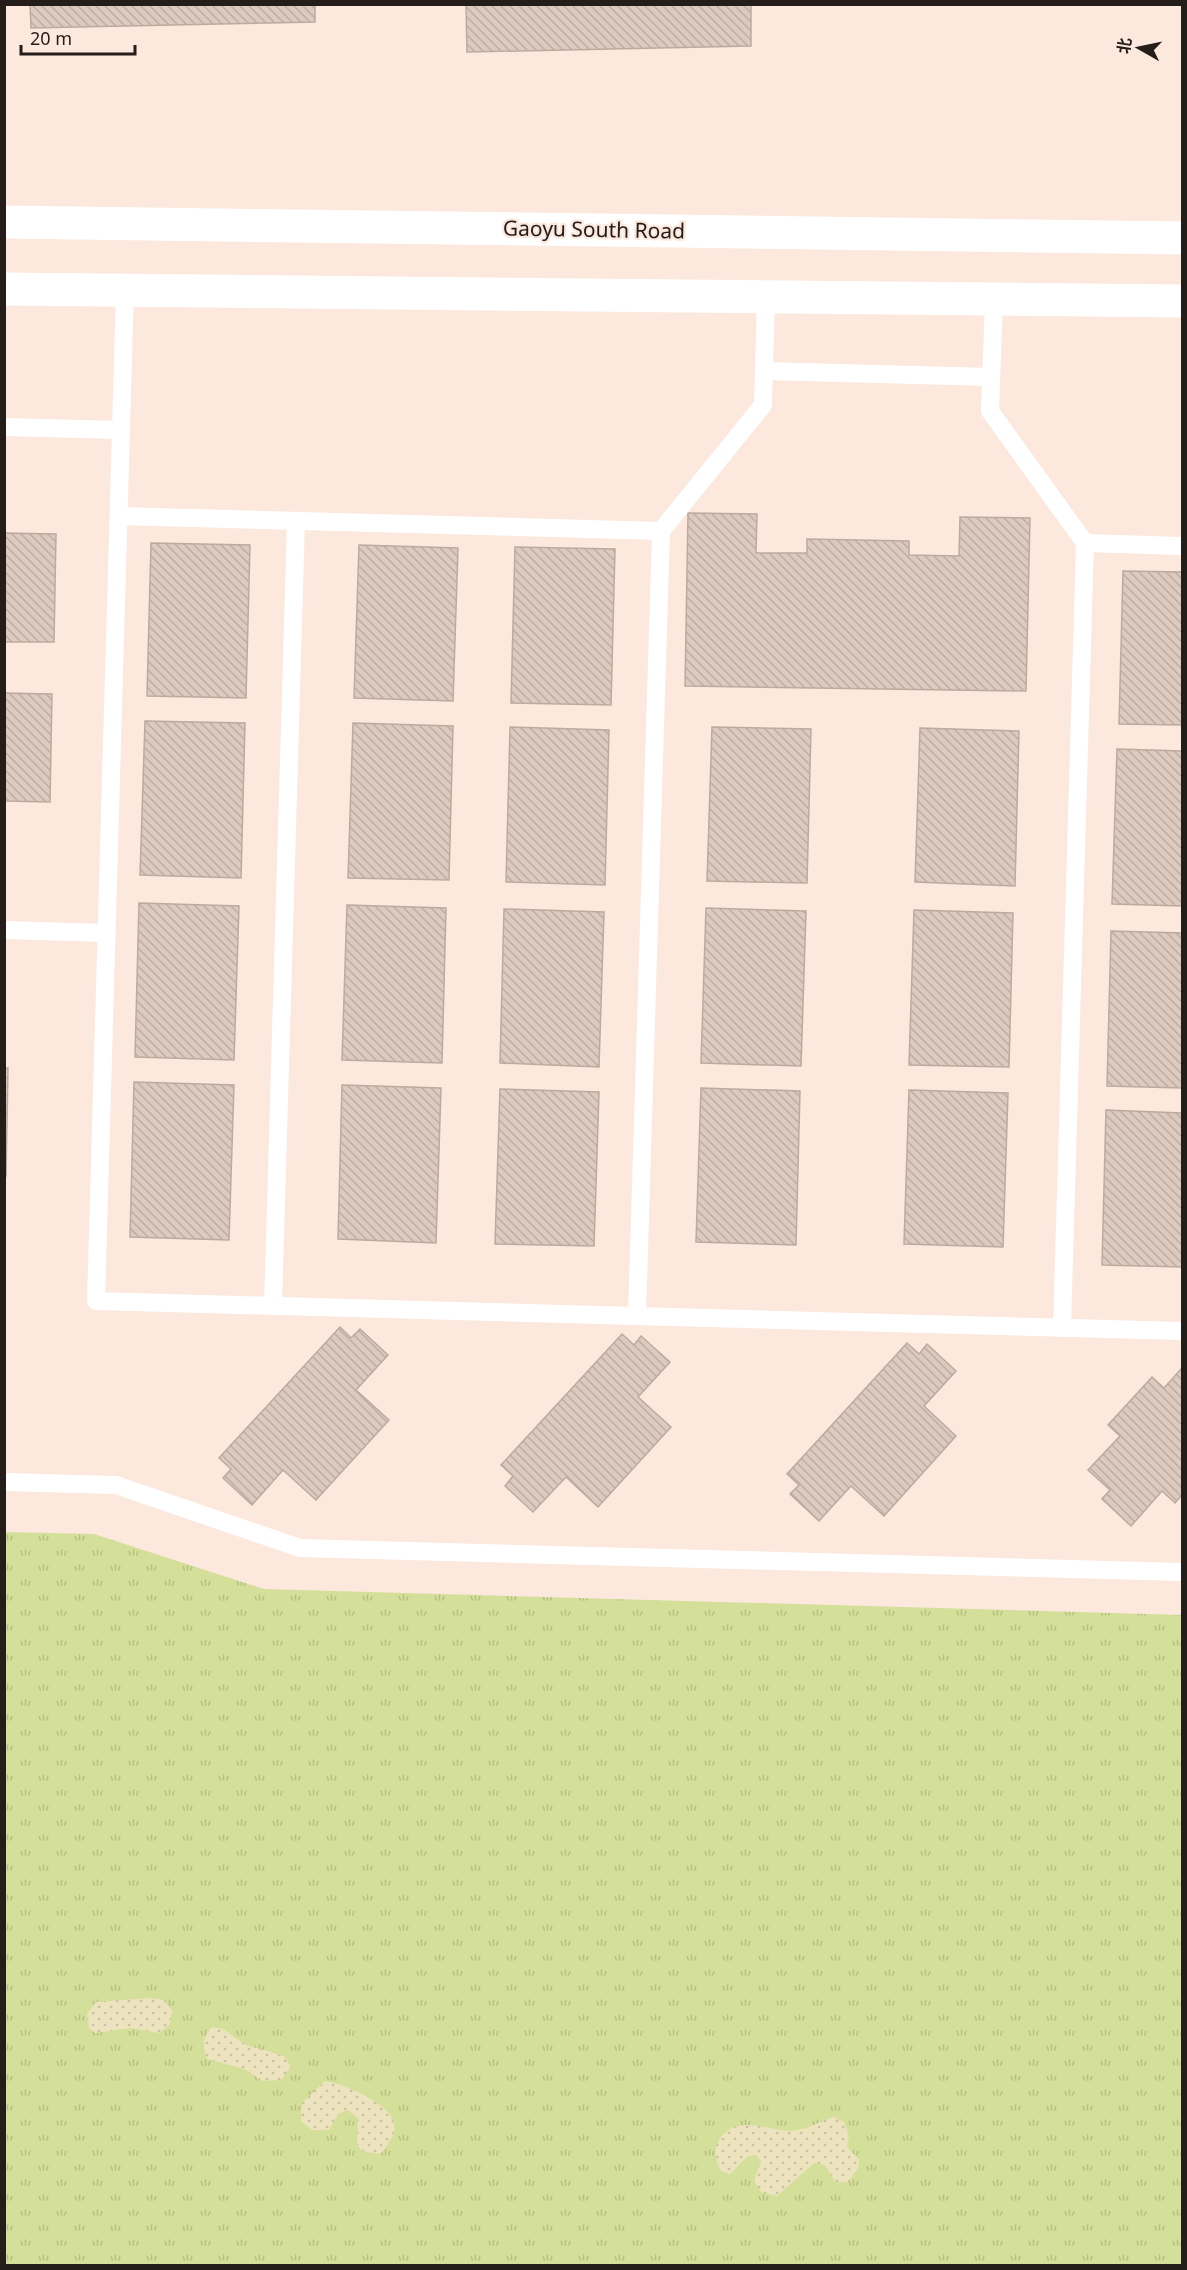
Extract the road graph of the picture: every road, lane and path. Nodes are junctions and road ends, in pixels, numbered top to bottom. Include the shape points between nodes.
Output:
1 (4, 222) edge
2 (1182, 238) edge
3 (4, 288) edge
4 (125, 290) junction
5 (766, 297) junction
6 (993, 299) junction
7 (1182, 302) edge
8 (764, 371) junction
9 (991, 377) junction
10 (4, 427) edge
11 (121, 430) junction
12 (119, 516) junction
13 (296, 521) junction
14 (661, 531) junction
15 (1085, 543) junction
16 (1182, 546) edge
17 (4, 930) edge
18 (106, 933) junction
19 (273, 1306) junction
20 (638, 1316) junction
21 (1062, 1328) junction
22 (1182, 1331) edge
23 (4, 1482) edge
24 (1182, 1572) edge

1 - 2 street, Gaoyu South Road
3 - 4 street
4 - 5 street
4 - 11 lane
5 - 6 street
5 - 8 lane
6 - 7 street
6 - 9 lane
8 - 9 lane
8 - 14 lane via 763,405
9 - 15 lane via 990,411
10 - 11 lane
11 - 12 lane
12 - 13 lane
12 - 18 lane
13 - 14 lane
13 - 19 lane
14 - 20 lane
15 - 16 lane
15 - 21 lane
17 - 18 lane
18 - 19 lane via 96,1301
19 - 20 lane
20 - 21 lane
21 - 22 lane
23 - 24 lane via 117,1485 300,1548

